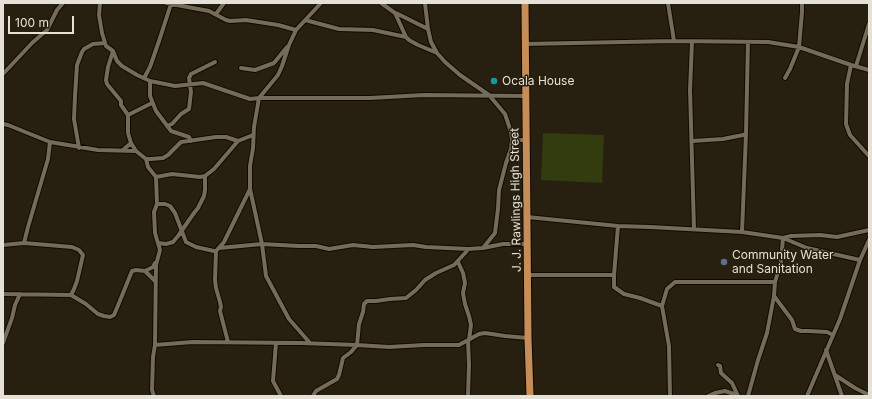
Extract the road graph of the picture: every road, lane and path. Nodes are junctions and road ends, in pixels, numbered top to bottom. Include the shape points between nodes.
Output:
1 (63, 3) edge
2 (100, 3) edge
3 (224, 3) edge
4 (321, 3) edge
5 (381, 3) edge
6 (425, 3) edge
7 (525, 3) edge
8 (668, 3) edge
9 (802, 3) edge
10 (168, 4) edge
11 (395, 13) junction
12 (216, 14) junction
13 (305, 20) junction
14 (869, 24) edge
15 (428, 29) junction
16 (296, 30) junction
17 (406, 36) junction
18 (674, 41) junction
19 (692, 42) junction
20 (748, 42) junction
21 (105, 43) junction
22 (525, 44) junction
23 (288, 45) junction
24 (799, 47) junction
25 (113, 52) junction
26 (437, 53) junction
27 (214, 62) dead end
28 (274, 63) junction
29 (851, 65) junction
30 (282, 66) junction
31 (856, 66) junction
32 (241, 68) dead end
33 (869, 70) edge
34 (3, 74) edge
35 (144, 78) junction
36 (785, 78) dead end
37 (150, 81) junction
38 (190, 85) junction
39 (490, 96) junction
40 (526, 96) junction
41 (259, 98) junction
42 (152, 103) junction
43 (128, 116) junction
44 (3, 124) edge
45 (168, 126) junction
46 (746, 134) junction
47 (253, 135) junction
48 (191, 140) junction
49 (512, 140) junction
50 (526, 140) junction
51 (238, 141) junction
52 (692, 141) junction
53 (50, 142) junction
54 (131, 143) junction
55 (79, 148) junction
56 (122, 150) junction
57 (136, 151) junction
58 (869, 156) edge
59 (146, 159) junction
60 (205, 176) junction
61 (156, 177) junction
62 (250, 189) junction
63 (157, 204) junction
64 (527, 218) junction
65 (618, 226) junction
66 (694, 229) junction
67 (869, 230) edge
68 (181, 231) junction
69 (742, 232) junction
70 (783, 238) junction
71 (869, 240) edge
72 (24, 243) junction
73 (158, 243) junction
74 (262, 244) junction
75 (527, 244) junction
76 (3, 245) edge
77 (483, 248) junction
78 (468, 249) junction
79 (217, 250) junction
80 (860, 260) junction
81 (157, 261) junction
82 (458, 262) junction
83 (145, 270) junction
84 (527, 275) junction
85 (614, 275) junction
86 (155, 281) junction
87 (776, 282) junction
88 (3, 294) edge
89 (20, 294) junction
90 (71, 295) junction
91 (774, 296) junction
92 (662, 306) junction
93 (833, 335) junction
94 (528, 338) junction
95 (468, 340) junction
96 (228, 342) junction
97 (276, 342) junction
98 (3, 343) edge
99 (310, 343) junction
100 (155, 345) junction
101 (357, 345) junction
102 (826, 350) junction
103 (718, 365) dead end
104 (835, 375) junction
105 (732, 383) junction
106 (725, 391) junction
107 (737, 395) edge
108 (869, 395) edge
109 (154, 396) edge
110 (281, 396) edge
111 (313, 396) edge
112 (468, 396) edge
113 (530, 396) edge
114 (670, 396) edge
115 (708, 396) edge
116 (748, 396) edge
117 (807, 396) edge
118 (842, 396) edge

1 - 34 street via 47,30
2 - 21 street via 99,15
3 - 12 street
4 - 13 street
5 - 11 street
6 - 15 street
7 - 22 main road, J. J. Rawlings High Street
8 - 18 street
9 - 24 street
10 - 12 street
10 - 35 street via 159,41
11 - 15 street
11 - 17 street
12 - 16 street via 230,21 246,20
13 - 16 street
13 - 17 street via 339,29 373,30
14 - 31 street
15 - 26 street
16 - 23 street
17 - 26 street via 413,43
18 - 19 street
18 - 22 street
19 - 20 street
19 - 52 street
20 - 24 street
20 - 46 street
21 - 25 street
21 - 55 street via 93,44 84,49 77,66 74,119
22 - 40 main road, J. J. Rawlings High Street
23 - 28 street
23 - 30 street
24 - 29 street
24 - 36 street
25 - 35 street via 122,66
25 - 43 street via 106,80
26 - 39 street via 460,75
27 - 38 street via 191,74
28 - 30 street
28 - 32 street via 254,70
29 - 31 street
29 - 58 street via 846,124 850,136
30 - 41 street via 278,75
31 - 33 street
35 - 37 street
37 - 38 street via 174,86
37 - 42 street
38 - 41 street via 203,83 250,99
38 - 45 street via 188,109
39 - 40 street
39 - 41 street
39 - 49 street via 505,114
40 - 50 main road, J. J. Rawlings High Street
41 - 47 street
42 - 43 street
42 - 45 street
43 - 54 street
44 - 53 street
45 - 48 street via 171,131
46 - 52 street via 723,139
46 - 69 street
47 - 51 street
47 - 62 street
48 - 51 street via 226,137
48 - 59 street via 181,142 163,158
49 - 50 street
49 - 77 street via 499,190 495,233
50 - 64 main road, J. J. Rawlings High Street
51 - 60 street
52 - 66 street
53 - 55 street
53 - 72 street via 48,159
54 - 56 street
54 - 57 street
55 - 56 street
56 - 57 street
57 - 59 street
59 - 61 street via 148,167
60 - 61 street via 172,174
60 - 68 street via 204,196
61 - 63 street
62 - 74 street
62 - 79 street via 224,242
63 - 68 street via 170,206 176,213
63 - 73 street via 154,221
64 - 65 street
64 - 75 main road, J. J. Rawlings High Street
65 - 66 street
65 - 85 street
66 - 69 street
67 - 70 street via 837,237 820,235
68 - 73 street via 173,242
68 - 79 street via 186,242 196,247
69 - 70 street
70 - 80 street via 807,248
70 - 87 street
71 - 80 street
72 - 76 street
72 - 90 street via 72,247 79,250 83,258
73 - 81 street via 160,250
74 - 78 street via 316,246 329,249 353,245 413,245
74 - 79 street
74 - 99 street via 266,276 289,319
75 - 77 street via 503,244
75 - 84 main road, J. J. Rawlings High Street
77 - 78 street
78 - 82 street
79 - 96 street via 215,280
80 - 93 street
81 - 83 street via 153,267
81 - 86 street
82 - 95 street via 463,273 463,293 471,325
82 - 101 street via 425,280 406,298 367,301 359,324
83 - 86 street
83 - 90 street via 132,271 114,315 110,317 98,314
84 - 85 street
84 - 94 main road, J. J. Rawlings High Street
85 - 92 street via 614,287 624,294
86 - 100 street
87 - 91 street
87 - 92 street via 675,282 667,289
88 - 89 street
89 - 90 street
89 - 98 street
91 - 93 street via 792,320 795,329 827,332
91 - 116 street via 767,333
92 - 114 street via 669,346
93 - 102 street
94 - 95 street via 485,333
94 - 113 main road, J. J. Rawlings High Street
95 - 101 street via 451,346
95 - 112 street
96 - 97 street
96 - 100 street
97 - 99 street
97 - 110 street via 273,381
99 - 101 street
100 - 109 street via 152,390
101 - 111 street via 343,358 337,379 323,386
102 - 104 street
102 - 117 street
103 - 105 street via 721,373
104 - 108 street
104 - 118 street
105 - 106 street
105 - 107 street
106 - 107 street
106 - 115 street

